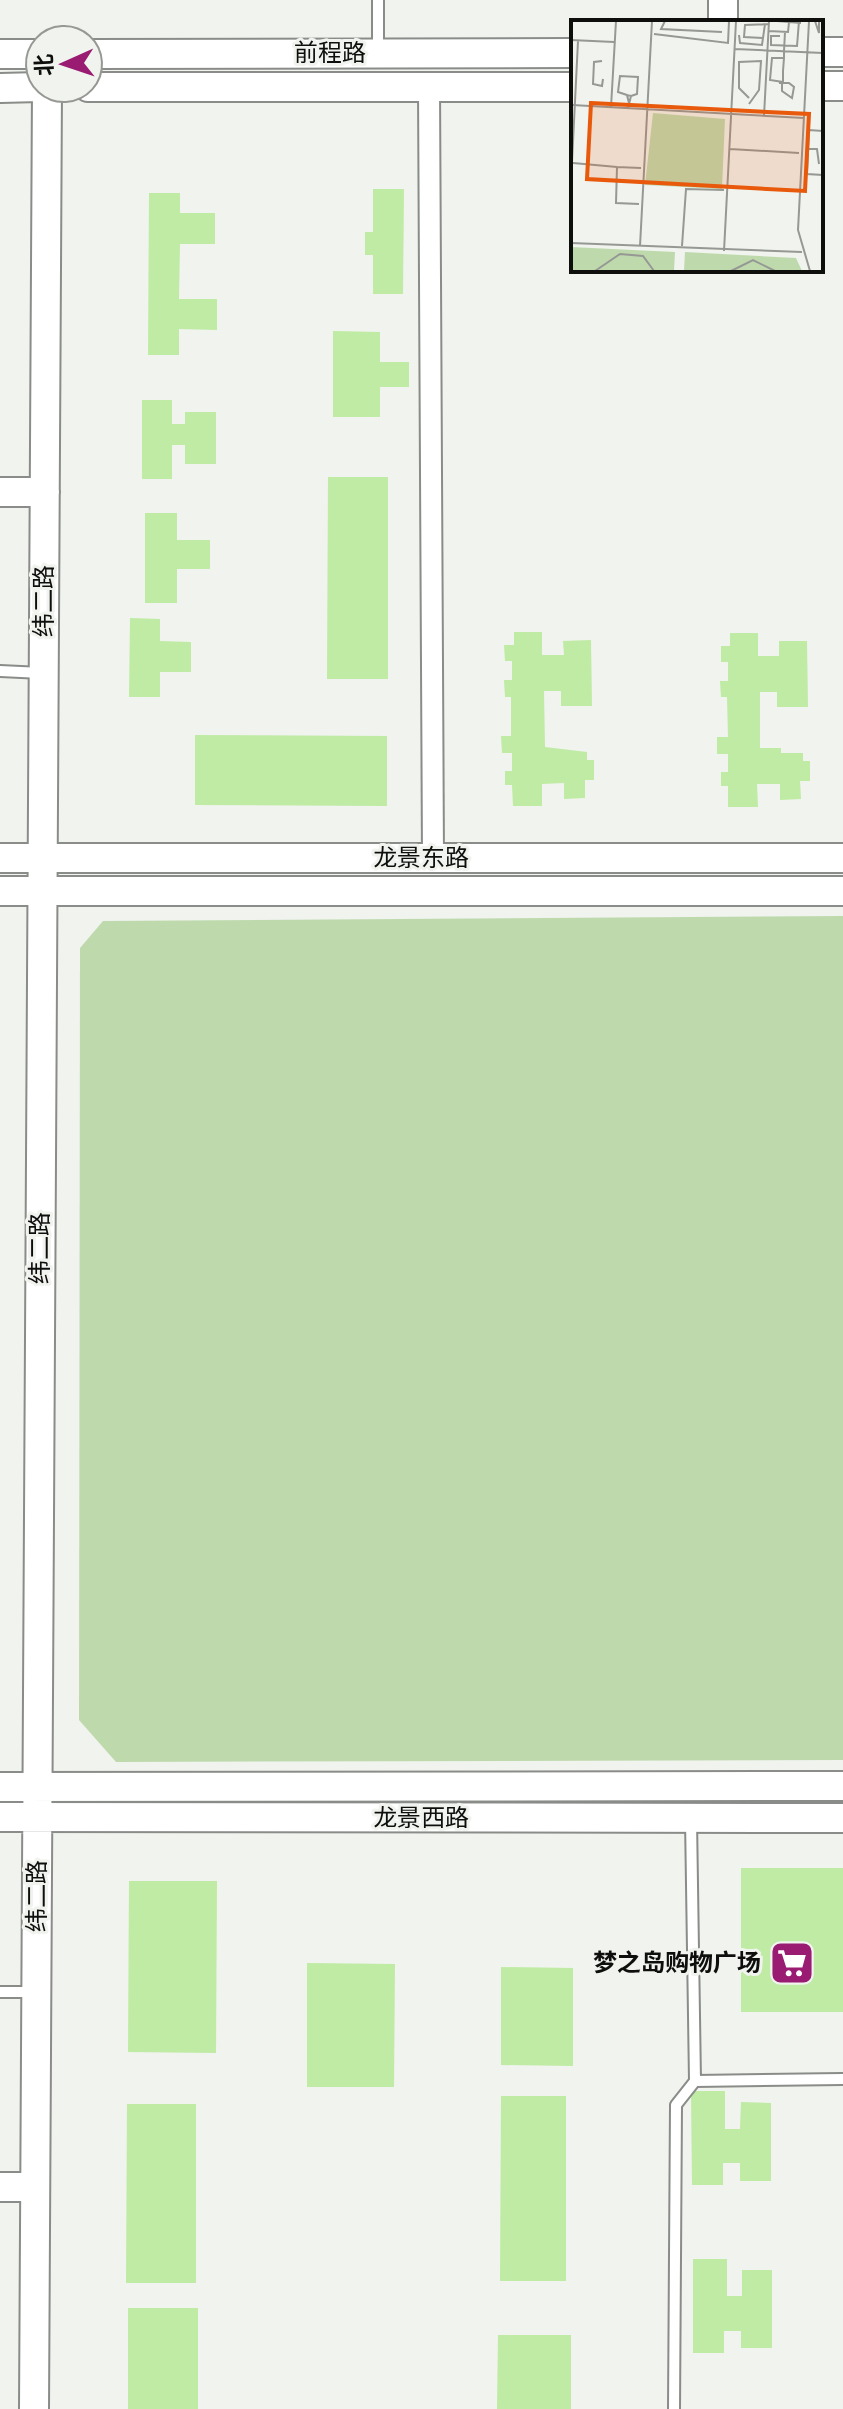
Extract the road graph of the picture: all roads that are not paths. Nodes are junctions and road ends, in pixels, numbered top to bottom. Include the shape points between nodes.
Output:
1 (378, 0) edge
2 (378, 53) junction
3 (571, 53) edge
4 (0, 54) edge
5 (24, 54) edge
6 (104, 54) edge
7 (24, 87) edge
8 (104, 87) edge
9 (429, 87) junction
10 (571, 87) edge
11 (0, 88) edge
12 (47, 104) edge
13 (0, 492) edge
14 (45, 492) junction
15 (0, 671) edge
16 (44, 673) junction
17 (0, 858) edge
18 (42, 858) junction
19 (433, 858) junction
20 (843, 858) edge
21 (0, 891) edge
22 (42, 891) junction
23 (843, 891) edge
24 (843, 1786) edge
25 (0, 1787) edge
26 (37, 1787) junction
27 (0, 1817) edge
28 (37, 1817) junction
29 (691, 1818) junction
30 (843, 1818) edge
31 (0, 1992) edge
32 (36, 1992) junction
33 (843, 2079) edge
34 (695, 2081) junction
35 (0, 2187) edge
36 (35, 2187) junction
37 (34, 2409) edge
38 (674, 2409) edge

1 - 2 lane
2 - 3 main road, 前程路
2 - 6 main road, 前程路
4 - 5 main road
7 - 11 main road
8 - 9 main road, 前程路
9 - 10 main road, 前程路
9 - 19 street
12 - 14 main road, 纬二路
13 - 14 main road
14 - 16 main road, 纬二路
15 - 16 lane
16 - 18 main road, 纬二路
17 - 18 main road, 龙景东路
18 - 19 main road, 龙景东路
18 - 22 main road, 纬二路
19 - 20 main road, 龙景东路
21 - 22 main road, 龙景东路
22 - 23 main road, 龙景东路
22 - 26 main road, 纬二路
24 - 26 main road, 龙景西路
25 - 26 main road, 龙景西路
26 - 28 main road, 纬二路
27 - 28 main road, 龙景西路
28 - 29 main road, 龙景西路
28 - 32 main road, 纬二路
29 - 30 main road, 龙景西路
29 - 34 lane
31 - 32 lane
32 - 36 main road, 纬二路
33 - 34 lane
34 - 38 lane via 676,2105
35 - 36 main road
36 - 37 main road, 纬二路

